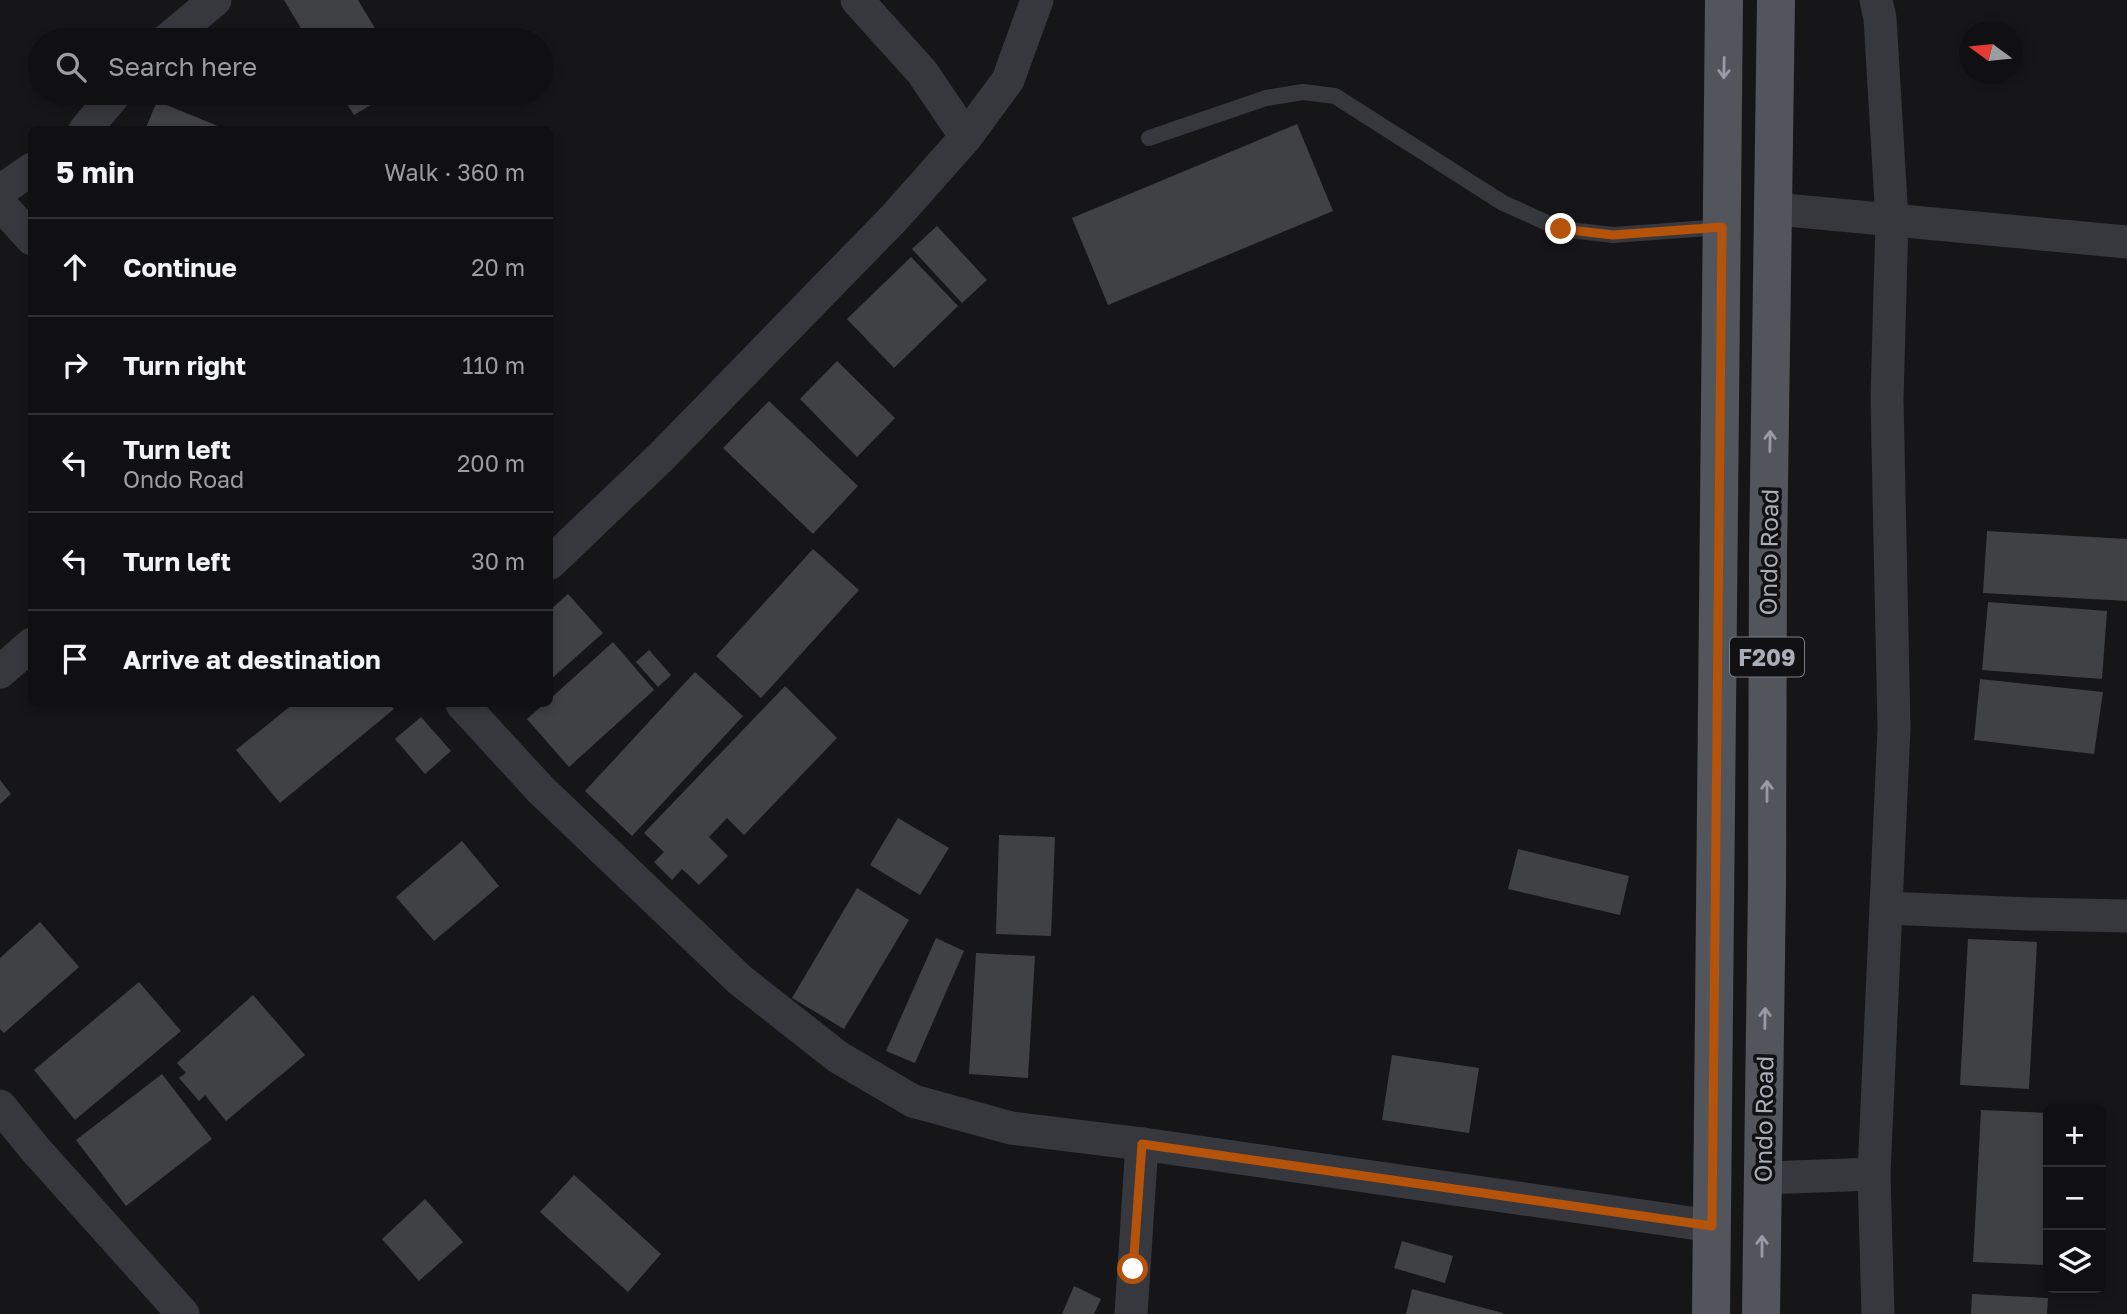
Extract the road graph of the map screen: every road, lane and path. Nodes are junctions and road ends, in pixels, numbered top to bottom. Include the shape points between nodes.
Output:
1 (215, 0) edge
2 (858, 0) edge
3 (1037, 0) edge
4 (1724, 0) edge
5 (1776, 0) edge
6 (1876, 0) edge
7 (181, 28) edge
8 (106, 105) edge
9 (88, 126) edge
10 (965, 137) junction
11 (1149, 138) dead end
12 (28, 172) edge
13 (0, 191) edge
14 (0, 204) edge
15 (1775, 209) junction
16 (1892, 220) junction
17 (1722, 227) junction
18 (28, 235) edge
19 (2127, 242) edge
20 (553, 560) edge
21 (465, 707) edge
22 (1886, 908) junction
23 (2127, 916) edge
24 (0, 1106) edge
25 (1142, 1144) junction
26 (1874, 1174) junction
27 (1762, 1178) junction
28 (1712, 1226) junction
29 (183, 1314) edge
30 (1131, 1314) edge
31 (1711, 1314) edge
32 (1762, 1314) edge
33 (1878, 1314) edge

1 - 7 street
2 - 10 street via 922,72
3 - 10 street via 1008,80
4 -> 17 main road, Ondo Road / F209
5 - 15 main road, Ondo Road / F209
6 - 16 street
8 - 9 street
10 - 20 street via 895,217 671,447
11 - 17 lane via 1266,98 1303,92 1335,96 1503,203 1561,229 1613,235
12 - 13 street
14 - 18 street
15 - 16 street
27 -> 15 main road, Ondo Road / F209
16 - 19 street
16 - 22 street via 1887,399 1894,728
17 - 28 main road, Ondo Road / F209
21 - 25 street via 540,789 740,980 838,1057 913,1101 960,1115 1011,1128
22 - 23 street
22 - 26 street
24 - 29 street
25 - 28 street
25 - 30 street
26 - 27 street
26 - 33 street
32 -> 27 main road, Ondo Road / F209
28 - 31 main road, Ondo Road / F209

